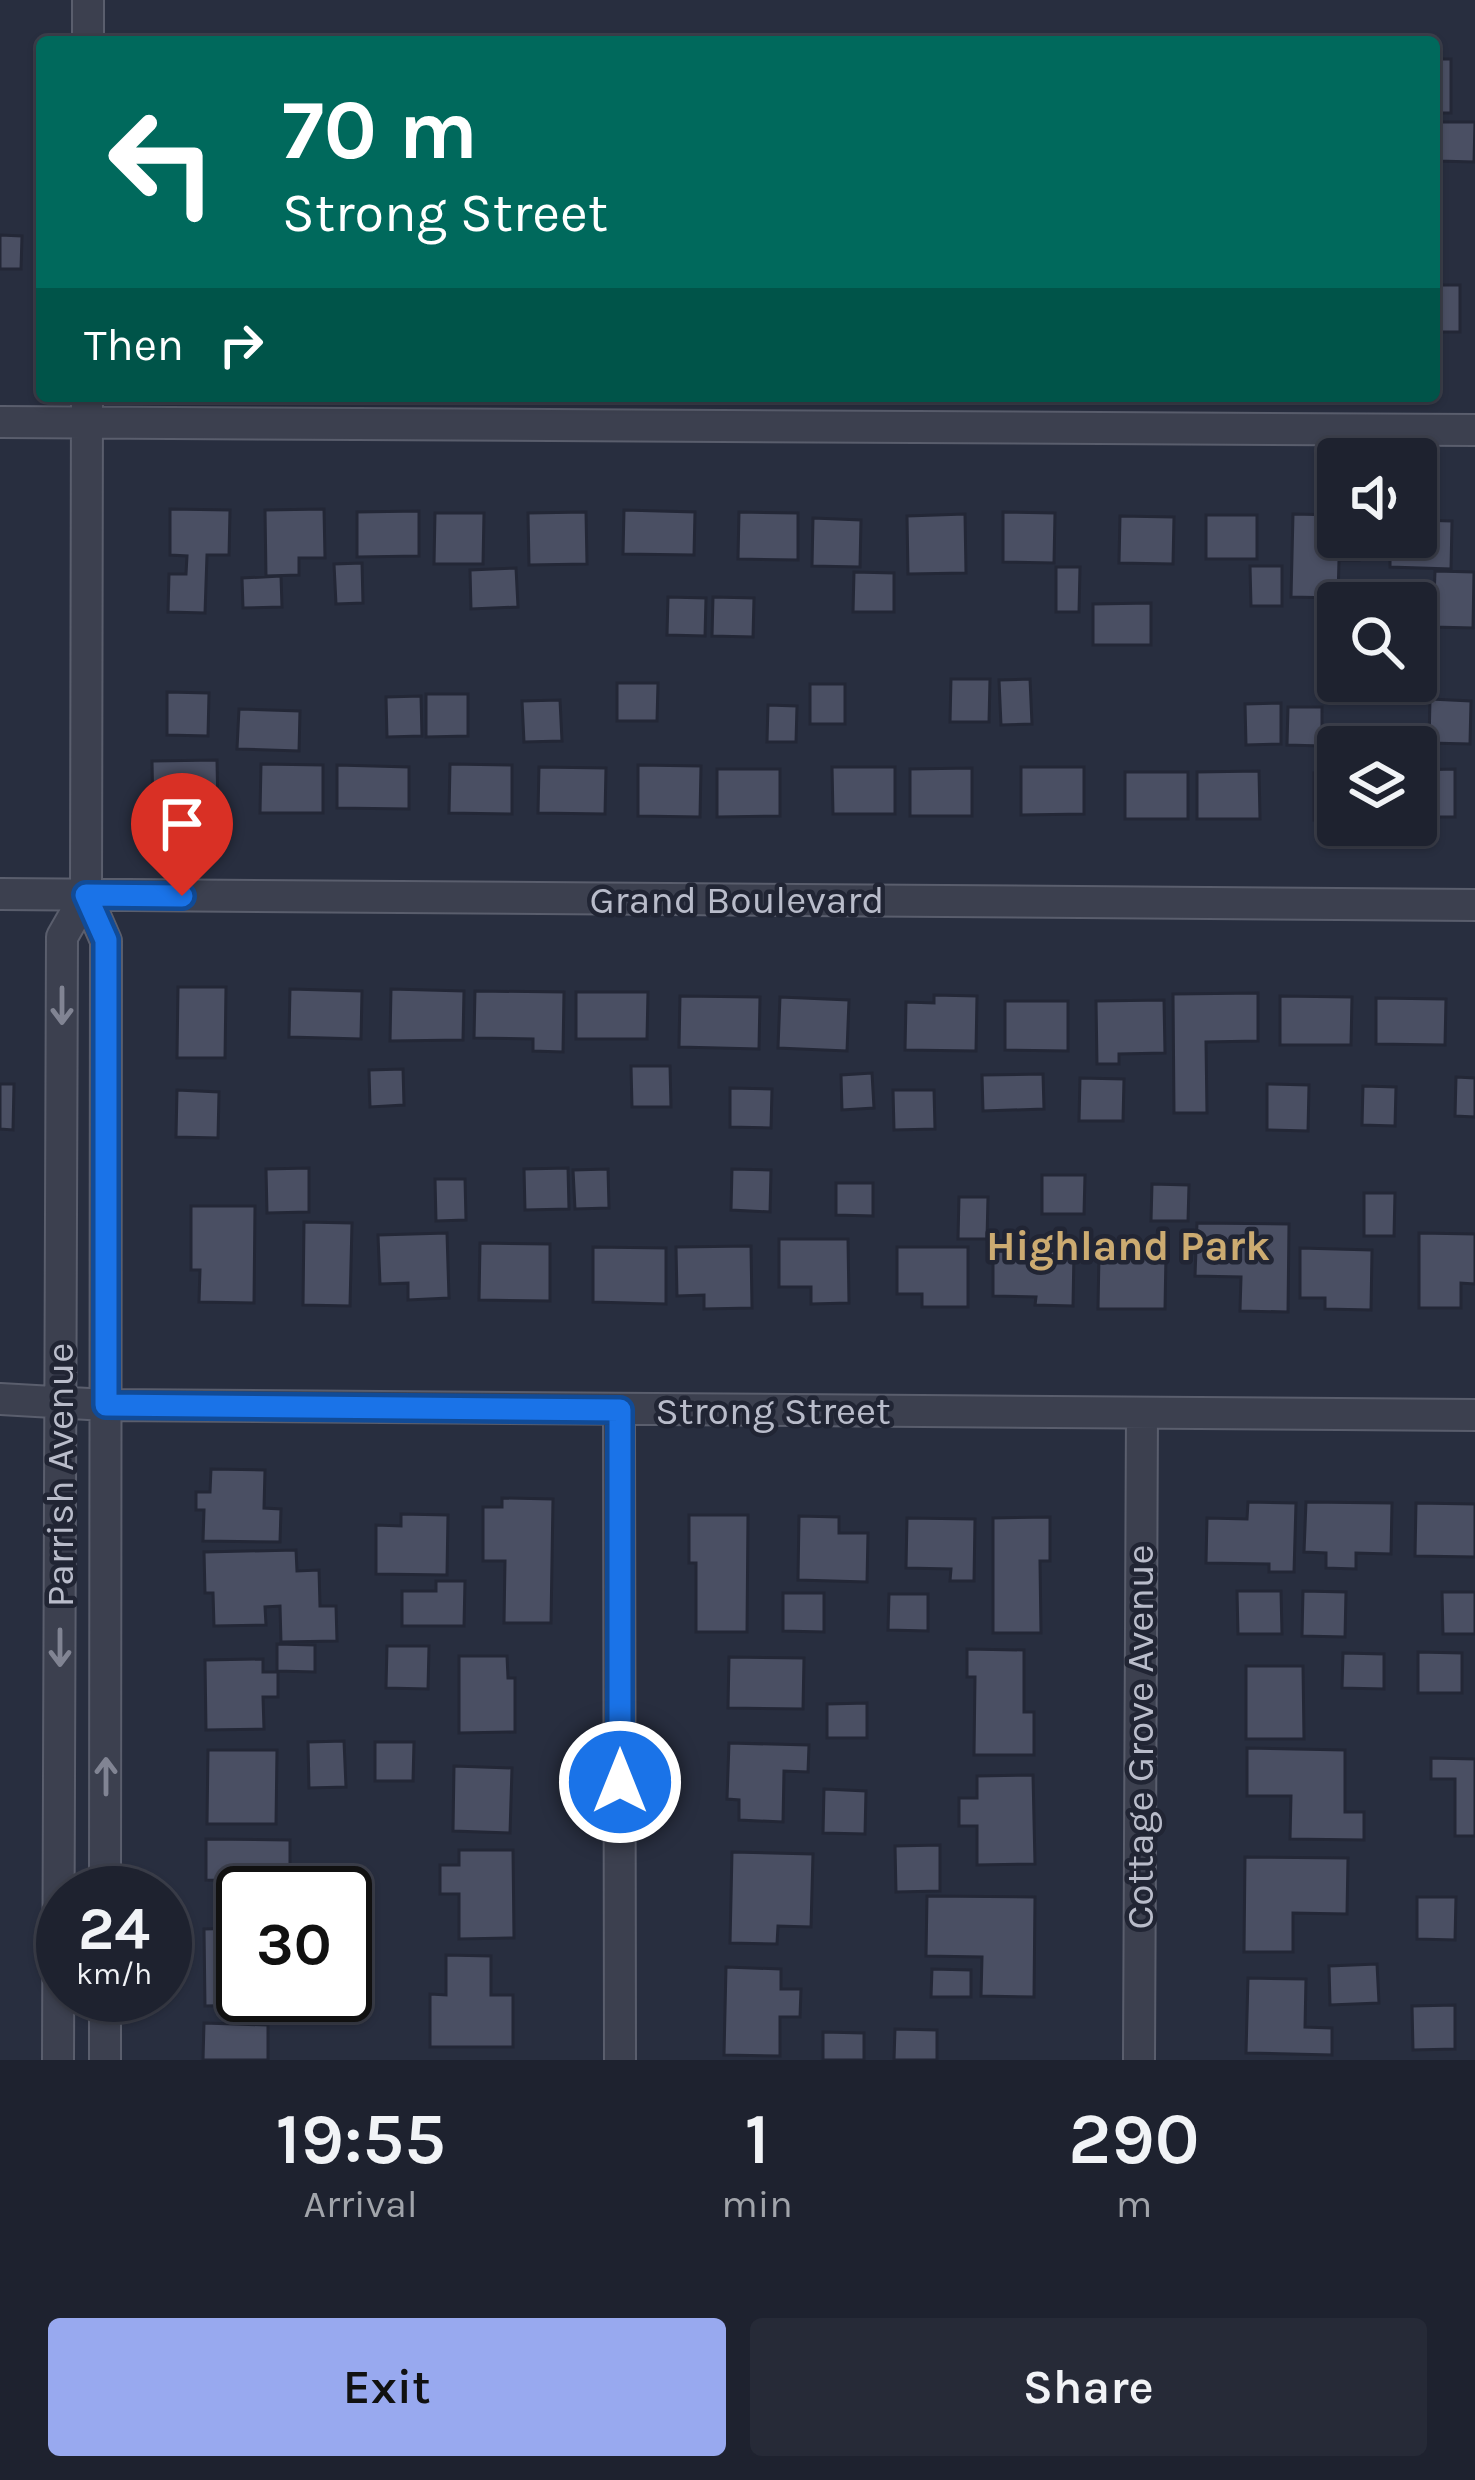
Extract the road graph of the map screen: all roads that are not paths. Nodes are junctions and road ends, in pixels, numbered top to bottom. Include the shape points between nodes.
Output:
1 (88, 0) edge
2 (88, 36) edge
3 (87, 409) edge
4 (0, 422) edge
5 (1475, 430) edge
6 (0, 895) edge
7 (86, 895) junction
8 (1475, 905) edge
9 (0, 1399) edge
10 (61, 1400) junction
11 (106, 1405) junction
12 (620, 1410) junction
13 (1142, 1413) junction
14 (1475, 1415) edge
15 (105, 1866) edge
16 (105, 2022) edge
17 (58, 2060) edge
18 (105, 2060) edge
19 (620, 2060) edge
20 (1139, 2060) edge

1 - 2 street
3 - 4 street
3 - 5 street
3 - 7 street, Parrish Avenue
6 - 7 street, Grand Boulevard
7 - 8 street, Grand Boulevard
7 -> 10 street, Parrish Avenue via 62,937
7 - 11 street, Parrish Avenue via 106,940
9 - 10 street, Strong Street
10 - 11 street, Strong Street
10 -> 17 street, Parrish Avenue
11 - 12 street, Strong Street
15 -> 11 street, Parrish Avenue
12 - 13 street, Strong Street
12 - 19 street
13 - 14 street, Strong Street
13 - 20 street, Cottage Grove Avenue
16 - 18 street

